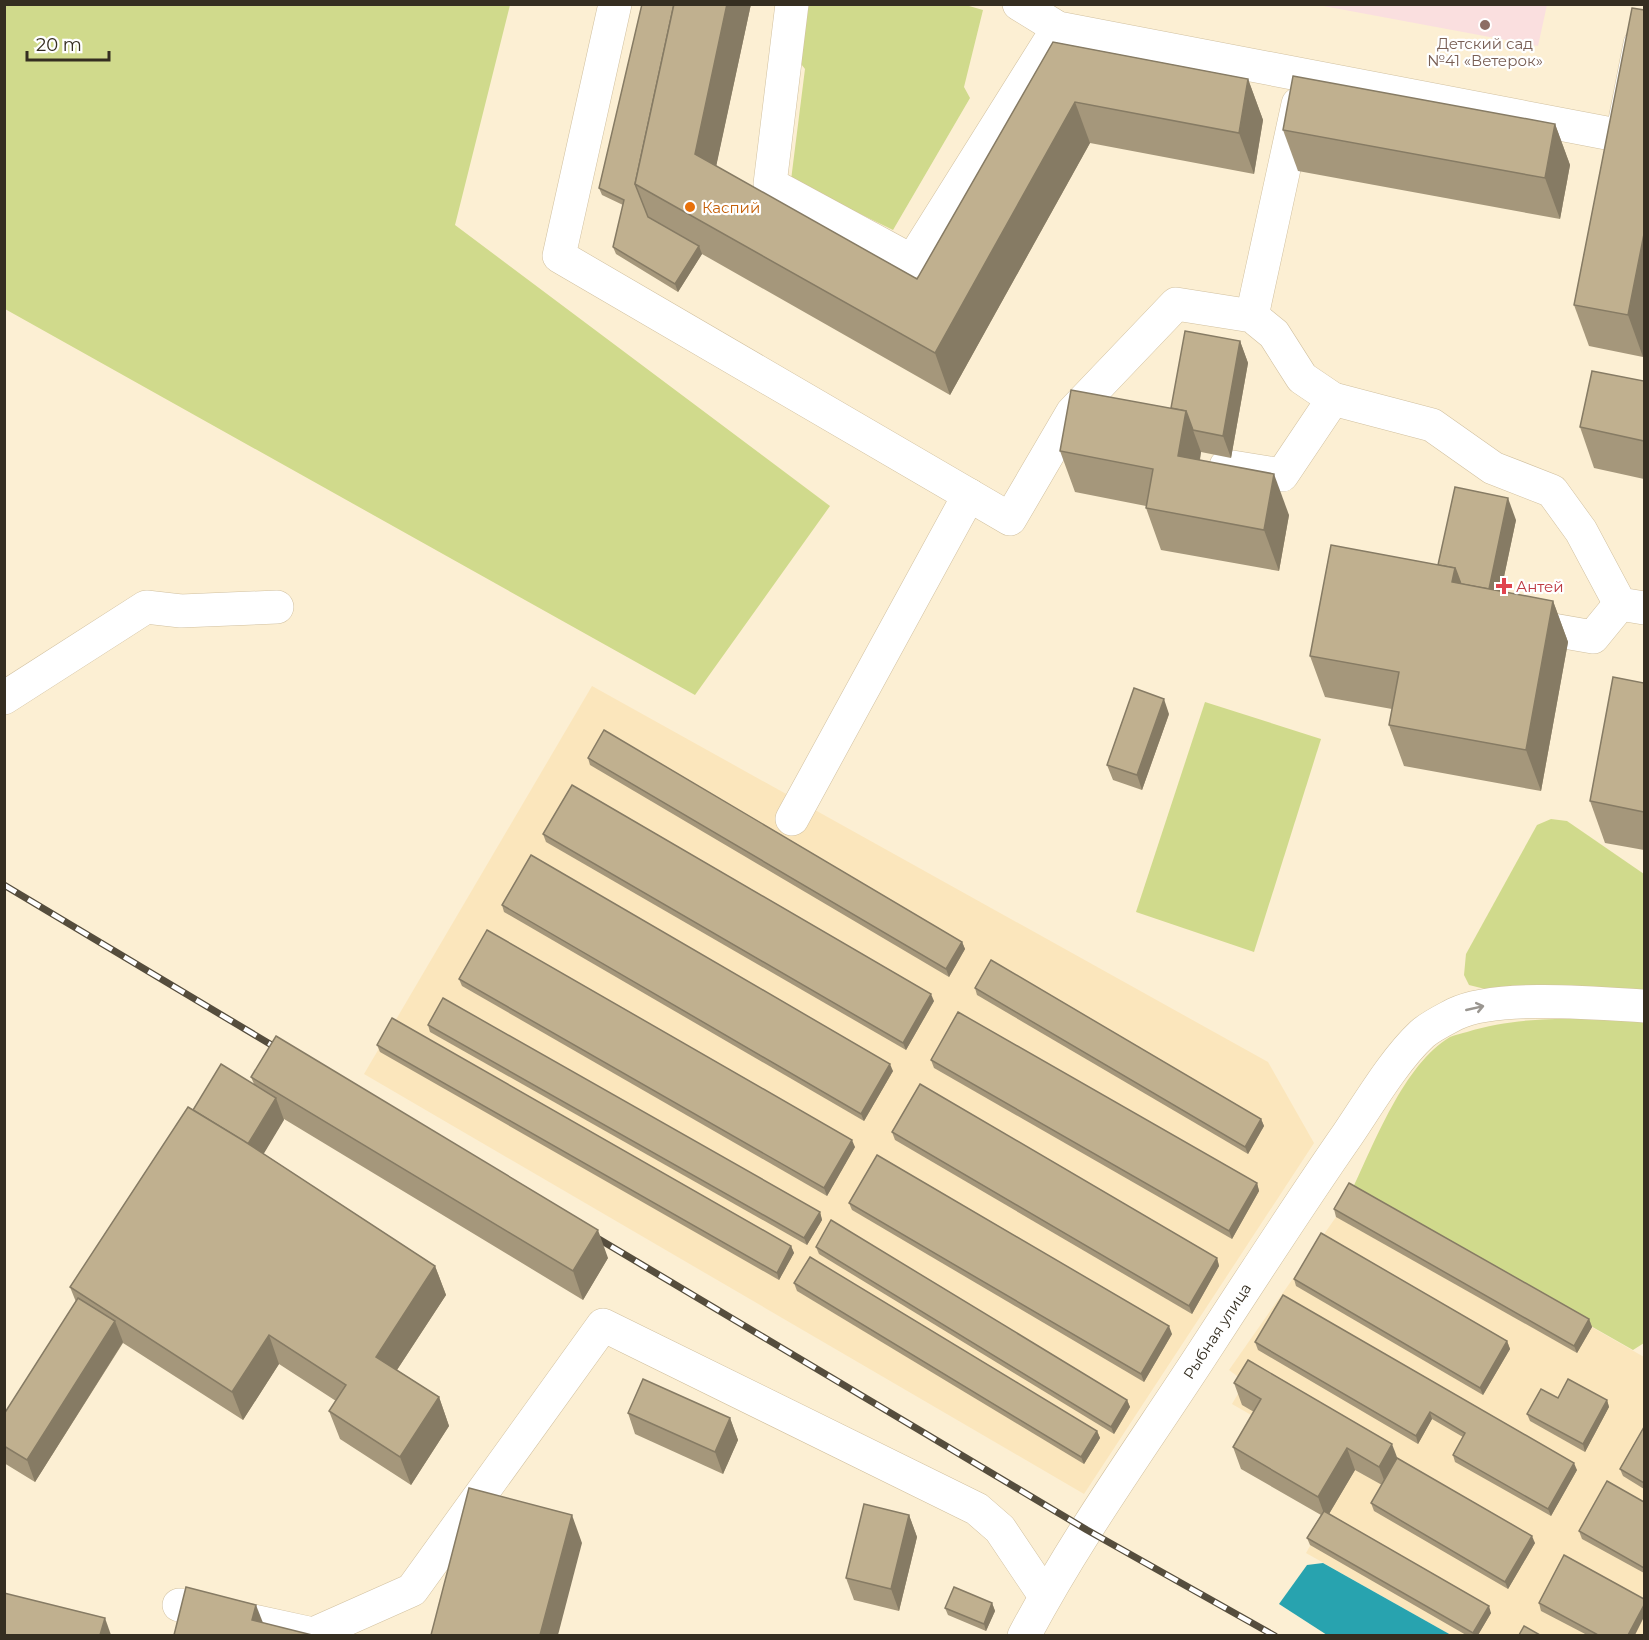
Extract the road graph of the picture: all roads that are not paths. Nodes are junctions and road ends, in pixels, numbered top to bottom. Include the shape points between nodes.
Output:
1 (615, 4) edge
2 (792, 4) edge
3 (1019, 4) edge
4 (1058, 28) junction
5 (1644, 41) edge
6 (1305, 75) junction
7 (1252, 316) junction
8 (1333, 399) junction
9 (1226, 466) edge
10 (969, 495) junction
11 (1632, 606) edge
12 (277, 607) dead end
13 (1505, 621) edge
14 (4, 698) edge
15 (792, 819) dead end
16 (1644, 1006) edge
17 (1045, 1596) junction
18 (179, 1605) edge
19 (1024, 1635) edge

1 - 10 street via 559,256
2 - 4 street via 770,184 912,261
3 - 4 street
4 - 6 street
5 - 6 street via 1640,44 1622,136
6 - 7 street
7 - 8 street via 1274,334 1302,378
7 - 10 street via 1176,304 1072,413 1010,519
8 - 9 street via 1282,475
8 - 11 street via 1432,425 1493,468 1552,491
10 - 15 street
11 - 13 street via 1593,637
12 - 14 street via 181,611 146,607
17 -> 16 street, Рыбная улица via 1299,1205 1392,1070 1423,1033 1457,1013 1496,1004
17 - 18 street via 1000,1529 977,1509 603,1325 412,1590 313,1634
17 - 19 street, Рыбная улица

